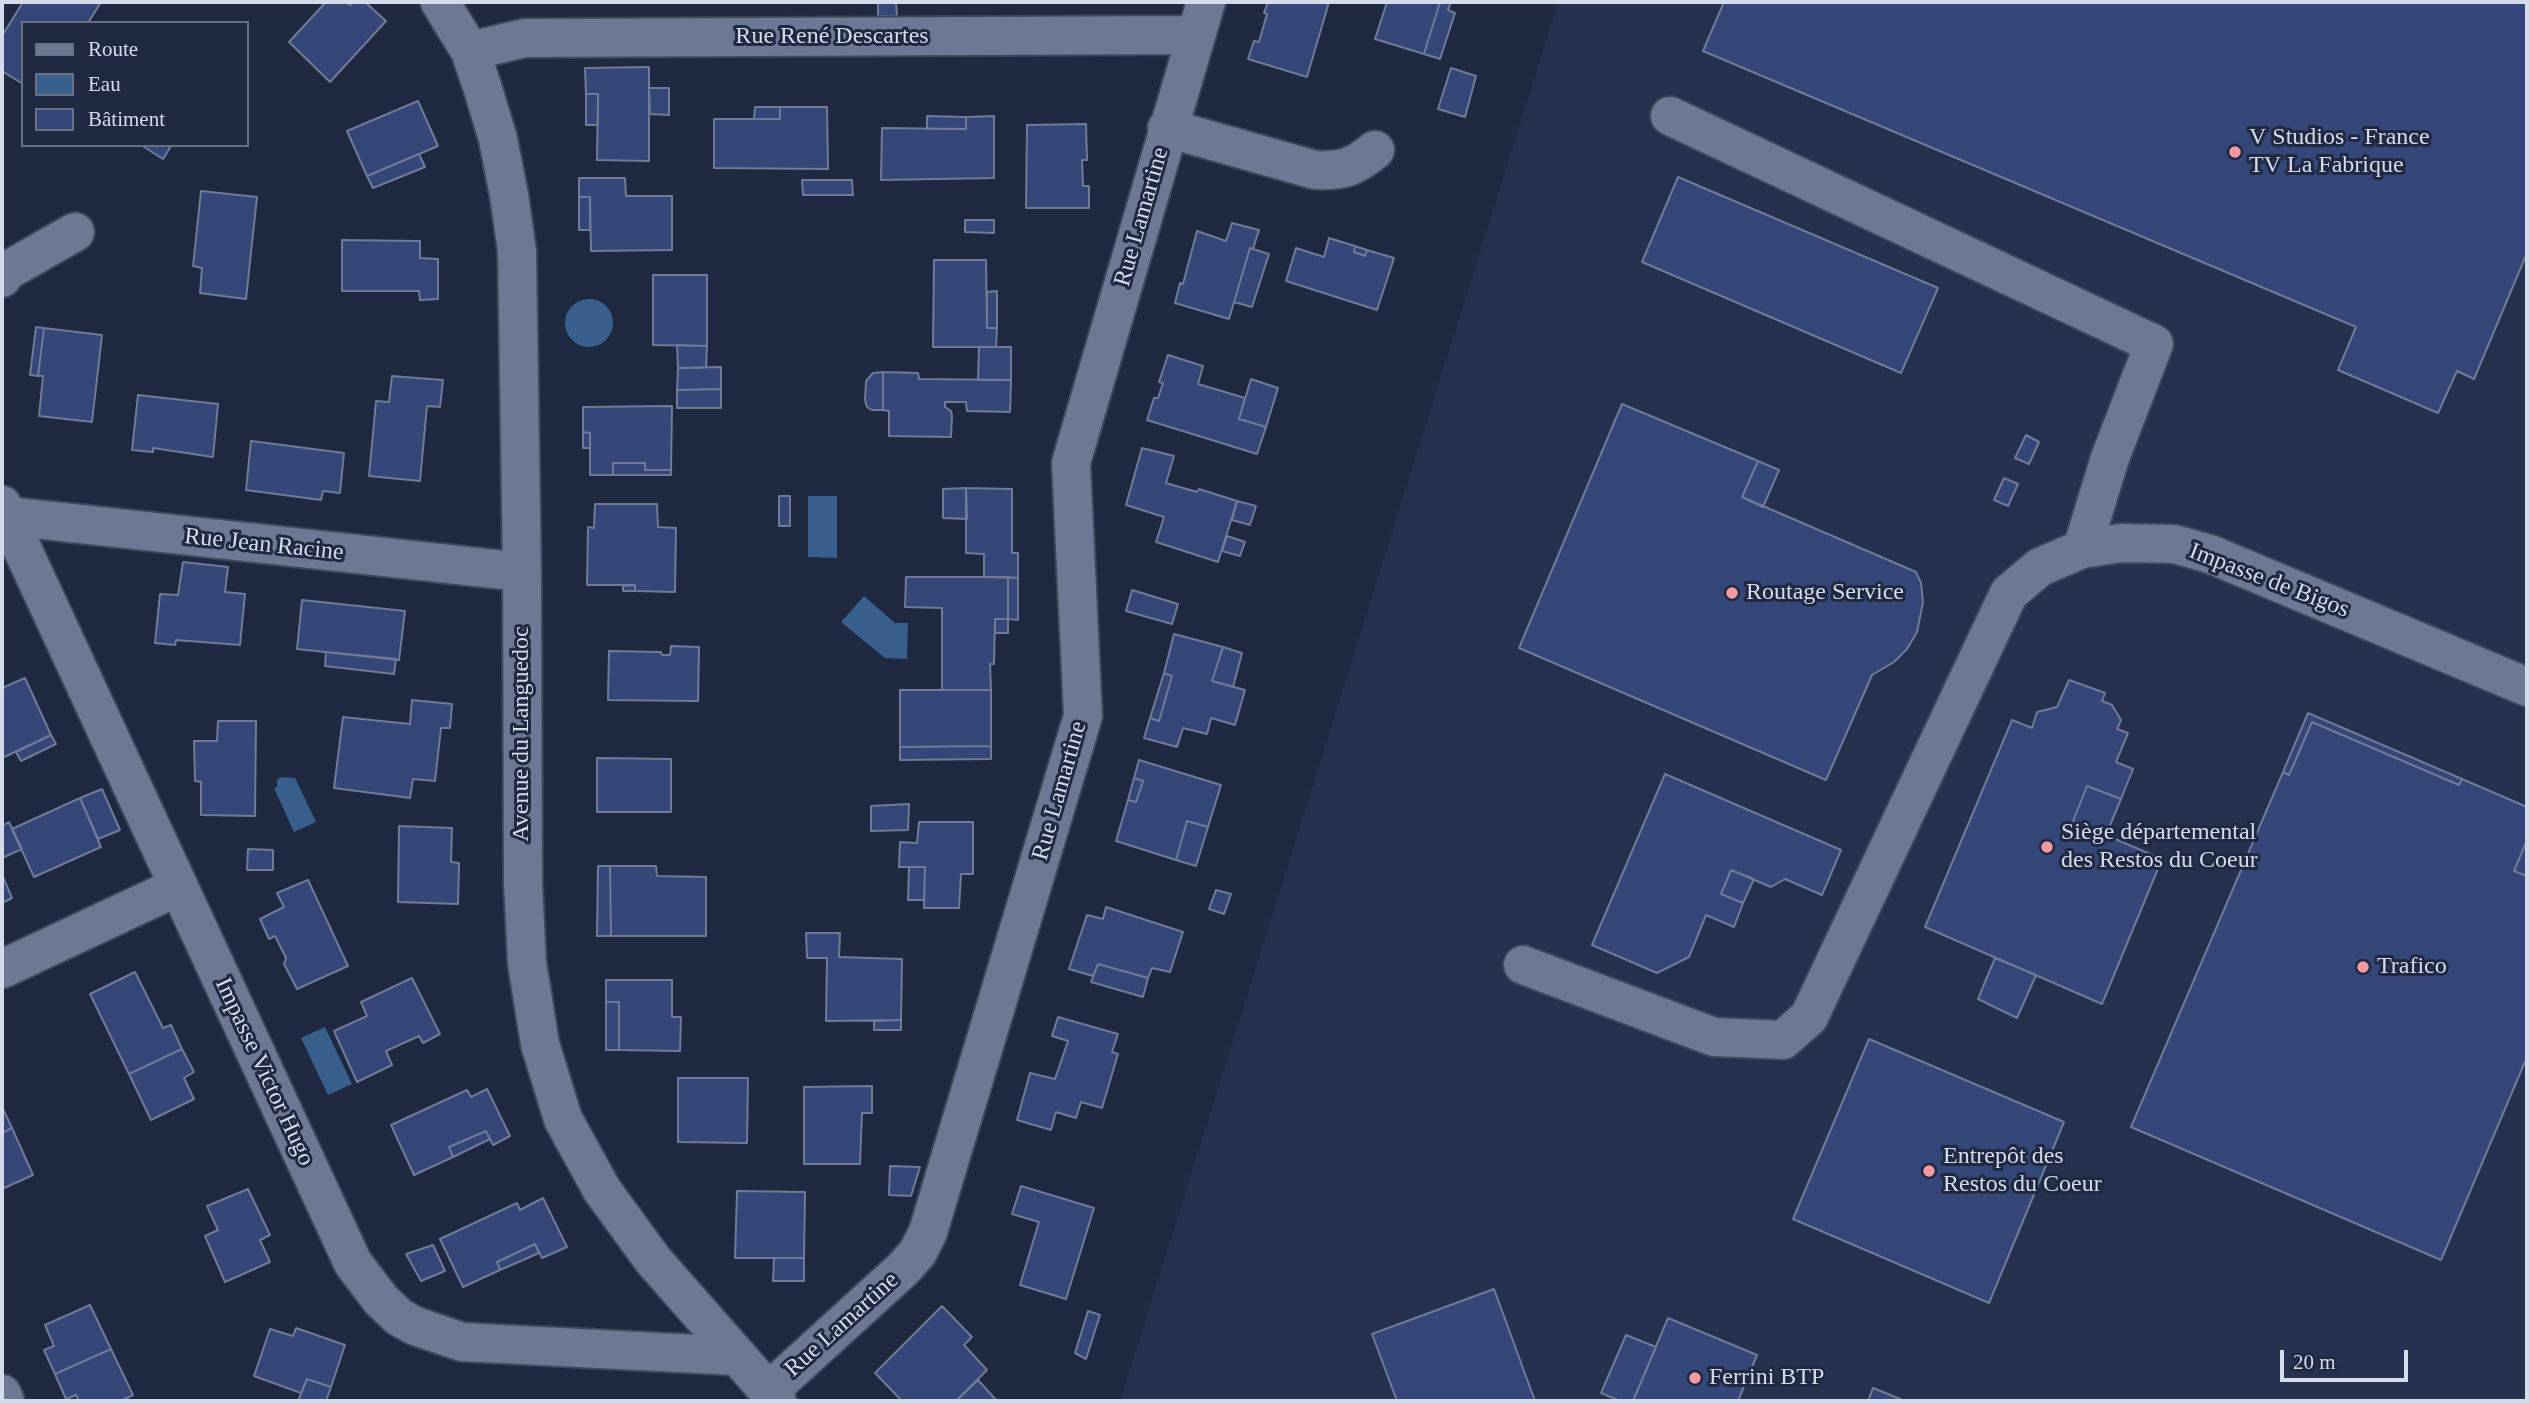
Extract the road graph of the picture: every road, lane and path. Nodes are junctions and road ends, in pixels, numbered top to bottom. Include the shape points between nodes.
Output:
1 (440, 2) edge
2 (1201, 18) edge
3 (470, 51) junction
4 (1670, 116) dead end
5 (1167, 128) junction
6 (1374, 150) dead end
7 (75, 232) dead end
8 (2, 278) edge
9 (4, 511) edge
10 (2082, 549) junction
11 (522, 572) junction
12 (2527, 687) edge
13 (177, 887) junction
14 (1523, 965) dead end
15 (2, 968) edge
16 (736, 1356) junction
17 (2, 1394) edge
18 (773, 1396) edge
19 (5, 1401) edge

1 - 3 street, Avenue du Languedoc
2 - 3 street, Rue René Descartes via 525,38
2 - 5 street, Rue Lamartine
3 - 11 street, Avenue du Languedoc via 498,139 517,251
4 - 10 street via 2154,344 2110,458
5 - 6 street via 1315,170 1339,171 1358,164
5 - 18 street, Rue Lamartine via 1072,463 1083,716 928,1232 903,1269
7 - 8 street
9 - 11 street, Rue Jean Racine
9 - 13 street, Impasse Victor Hugo
10 - 12 street, Impasse de Bigos via 2121,543 2174,544 2210,554
10 - 14 street, Impasse de Bigos via 2040,567 2009,593 1809,1017 1783,1040 1714,1037
11 - 16 street, Avenue du Languedoc via 523,883 527,963 540,1044 563,1119 602,1191 653,1260
13 - 15 street
13 - 16 street, Impasse Victor Hugo via 353,1263 399,1317 462,1342
16 - 18 street, Avenue du Languedoc
17 - 19 street

